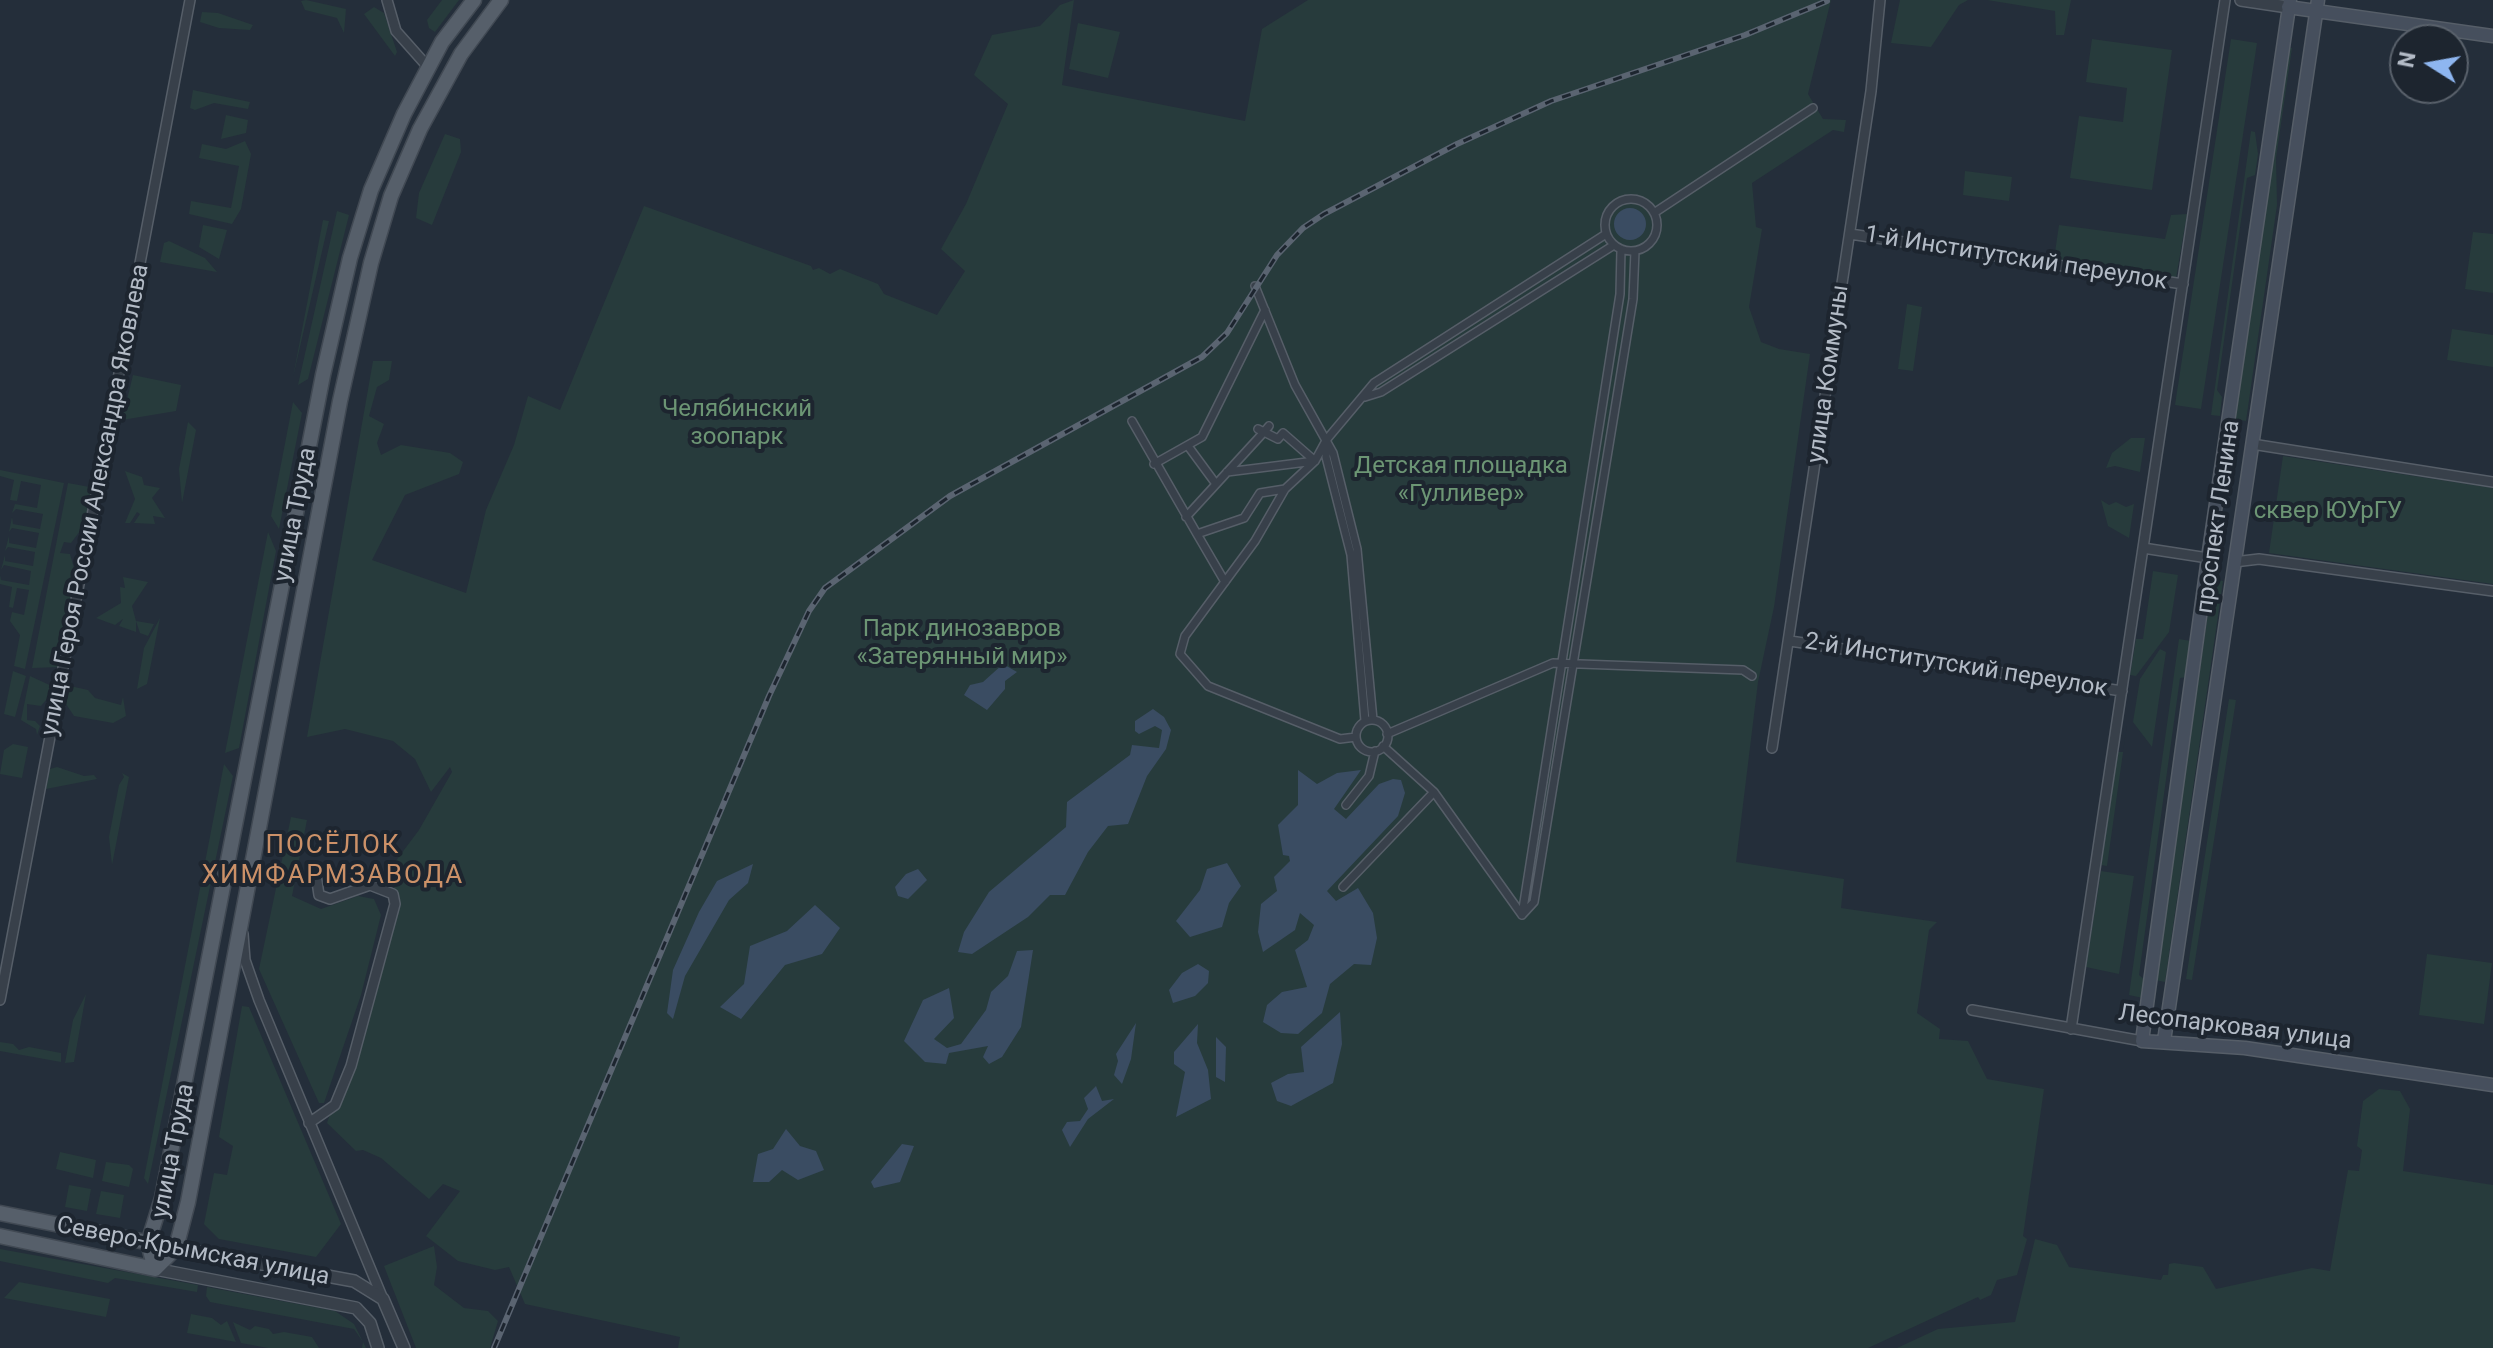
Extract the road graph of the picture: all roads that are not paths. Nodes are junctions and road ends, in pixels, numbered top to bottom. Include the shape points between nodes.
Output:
1 (190, 0) edge
2 (387, 0) edge
3 (474, 0) edge
4 (501, 0) edge
5 (1880, 0) edge
6 (2225, 0) edge
7 (2241, 0) edge
8 (2289, 4) edge
9 (2317, 6) edge
10 (2493, 36) edge
11 (428, 67) junction
12 (446, 79) junction
13 (1813, 108) dead end
14 (1654, 213) junction
15 (1606, 234) junction
16 (1850, 234) junction
17 (1618, 247) junction
18 (1635, 251) junction
19 (2183, 284) junction
20 (1255, 286) dead end
21 (1265, 310) junction
22 (1365, 397) junction
23 (1132, 421) dead end
24 (1327, 439) junction
25 (2225, 440) junction
26 (2252, 444) junction
27 (1188, 446) junction
28 (1315, 461) junction
29 (1154, 464) junction
30 (1227, 472) junction
31 (2493, 482) edge
32 (1216, 484) junction
33 (1285, 489) junction
34 (1186, 517) junction
35 (1197, 534) junction
36 (2143, 548) junction
37 (2208, 558) junction
38 (2234, 562) junction
39 (1225, 582) junction
40 (2493, 591) edge
41 (1790, 641) junction
42 (1574, 662) junction
43 (1559, 663) junction
44 (1752, 676) dead end
45 (2122, 691) junction
46 (1369, 721) junction
47 (1387, 734) junction
48 (1356, 737) junction
49 (1772, 748) dead end
50 (1379, 749) junction
51 (1434, 792) junction
52 (1346, 805) dead end
53 (315, 868) dead end
54 (1343, 887) dead end
55 (242, 911) junction
56 (1522, 915) junction
57 (2151, 977) junction
58 (2173, 980) junction
59 (0, 1000) edge
60 (1972, 1010) dead end
61 (2071, 1029) junction
62 (2142, 1041) junction
63 (2164, 1041) junction
64 (2493, 1085) edge
65 (309, 1123) junction
66 (0, 1213) edge
67 (0, 1236) edge
68 (148, 1243) junction
69 (176, 1248) junction
70 (155, 1269) junction
71 (383, 1299) junction
72 (378, 1348) edge
73 (404, 1348) edge

1 - 59 street, улица Героя России Александра Яковлева
2 - 11 street via 396,31
3 - 11 main road, улица Труда
4 - 12 main road, улица Труда
5 - 16 street, улица Коммуны
6 - 19 street
7 - 8 street
8 - 9 main road
8 - 25 main road, проспект Ленина
9 - 10 main road
9 - 26 main road, проспект Ленина
11 - 12 main road
11 - 68 main road, улица Труда via 371,190 338,305 165,1183
12 - 55 main road, улица Труда via 391,196 359,310
13 - 14 street
14 - 15 street via 1642,201 1616,203 1606,216
14 - 18 street via 1654,236
15 - 17 street
15 - 22 street via 1374,383
16 - 19 street, 1-й Институтский переулок
16 - 41 street, улица Коммуны
17 - 18 street
17 - 22 street
17 - 43 street via 1620,294
18 - 42 street via 1633,299
19 - 36 street
20 - 21 street
21 - 24 street via 1295,385
21 - 27 street via 1202,437
22 - 24 street
23 - 29 street
24 - 28 street
24 - 46 street via 1357,549
25 - 26 main road
25 - 37 main road, проспект Ленина
26 - 31 street
26 - 38 main road, проспект Ленина
27 - 29 street
27 - 32 street
28 - 30 street
28 - 30 street via 1283,433 1278,439 1264,429
28 - 33 street
29 - 34 street
30 - 32 street
32 - 34 street
33 - 35 street via 1260,493 1244,518
33 - 39 street
34 - 35 street
35 - 39 street
36 - 37 street
36 - 45 street
37 - 38 main road
37 - 57 main road, проспект Ленина
38 - 40 street via 2259,559
38 - 58 main road, проспект Ленина
39 - 48 street via 1185,636 1180,654 1197,675 1210,687 1340,739
41 - 45 street, 2-й Институтский переулок
41 - 49 street, улица Коммуны
42 - 43 street
42 - 44 street via 1743,670
42 - 56 street via 1534,902
43 - 47 street
43 - 56 street
45 - 61 street
46 - 47 street via 1381,723
46 - 48 street
47 - 50 street
48 - 50 street via 1364,750
50 - 51 street
50 - 52 street via 1369,776
51 - 54 street
51 - 56 street
53 - 65 street via 319,895 330,899 370,885 393,894 395,904 351,1066 335,1105
55 - 65 street via 245,960
55 - 69 main road, улица Труда
57 - 58 main road via 2160,989
57 - 62 main road, проспект Ленина
58 - 63 main road, проспект Ленина
60 - 61 street, Лесопарковая улица
61 - 62 street, Лесопарковая улица
62 - 63 main road, Лесопарковая улица
63 - 64 main road, Лесопарковая улица
65 - 71 street
66 - 68 main road, Северо-Крымская улица
67 - 70 main road, Северо-Крымская улица
68 - 69 main road, Северо-Крымская улица
68 - 70 main road, улица Труда
69 - 70 main road, улица Труда
69 - 71 street, Северо-Крымская улица via 354,1281
70 - 72 street, Северо-Крымская улица via 347,1305 362,1311
71 - 73 street

